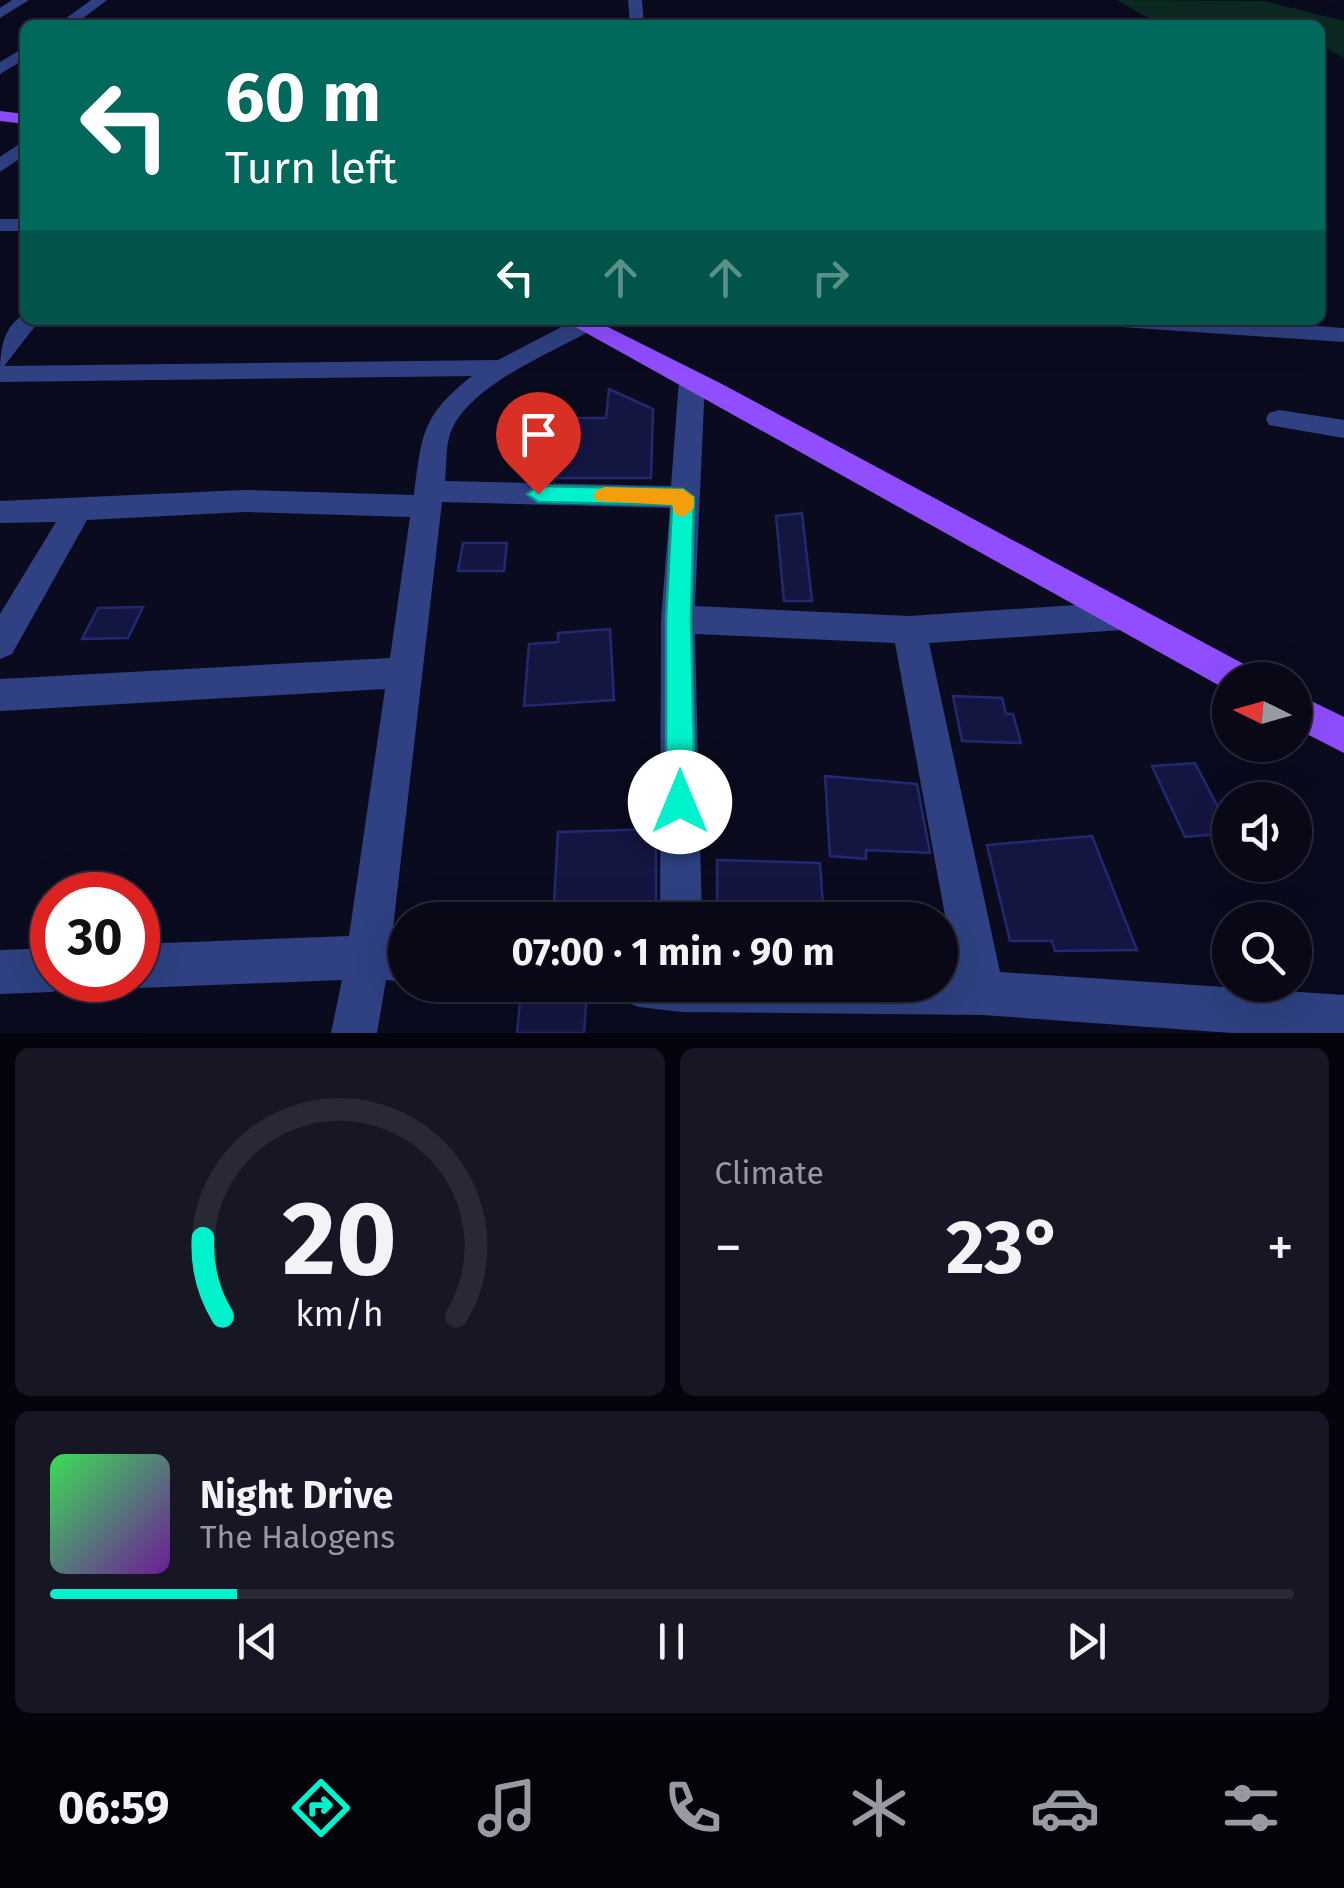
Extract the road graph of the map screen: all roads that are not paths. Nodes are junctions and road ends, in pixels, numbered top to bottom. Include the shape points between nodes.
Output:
1 (22, 0) edge
2 (100, 0) edge
3 (0, 14) edge
4 (71, 20) edge
5 (20, 150) edge
6 (0, 166) edge
7 (24, 325) edge
8 (574, 325) edge
9 (585, 325) edge
10 (1195, 325) edge
11 (1344, 335) edge
12 (0, 359) edge
13 (506, 368) junction
14 (0, 374) edge
15 (692, 380) junction
16 (1279, 419) dead end
17 (1344, 429) edge
18 (683, 497) junction
19 (428, 499) junction
20 (0, 512) edge
21 (77, 512) junction
22 (1122, 616) junction
23 (678, 618) junction
24 (909, 630) junction
25 (0, 644) edge
26 (1212, 664) edge
27 (405, 673) junction
28 (0, 695) edge
29 (1312, 718) edge
30 (1344, 736) edge
31 (681, 902) edge
32 (386, 958) edge
33 (160, 965) edge
34 (30, 971) edge
35 (0, 972) edge
36 (958, 993) edge
37 (982, 994) junction
38 (1344, 1018) edge
39 (354, 1033) edge

1 - 3 street
2 - 4 street
5 - 6 street
7 - 12 street
8 - 13 street
9 - 15 main road
10 - 11 street
13 - 14 street
13 - 19 street via 449,407 438,429
15 - 18 street
15 - 22 main road
16 - 17 street
18 - 19 street
18 - 23 street
19 - 21 street via 369,508 242,501
19 - 27 street
20 - 21 street
21 - 25 street
22 - 24 street
22 - 26 main road
23 - 24 street
23 - 31 street
24 - 37 street
27 - 28 street
27 - 32 street
29 - 30 main road
32 - 33 street
32 - 39 street
34 - 35 street
36 - 37 street
37 - 38 street

